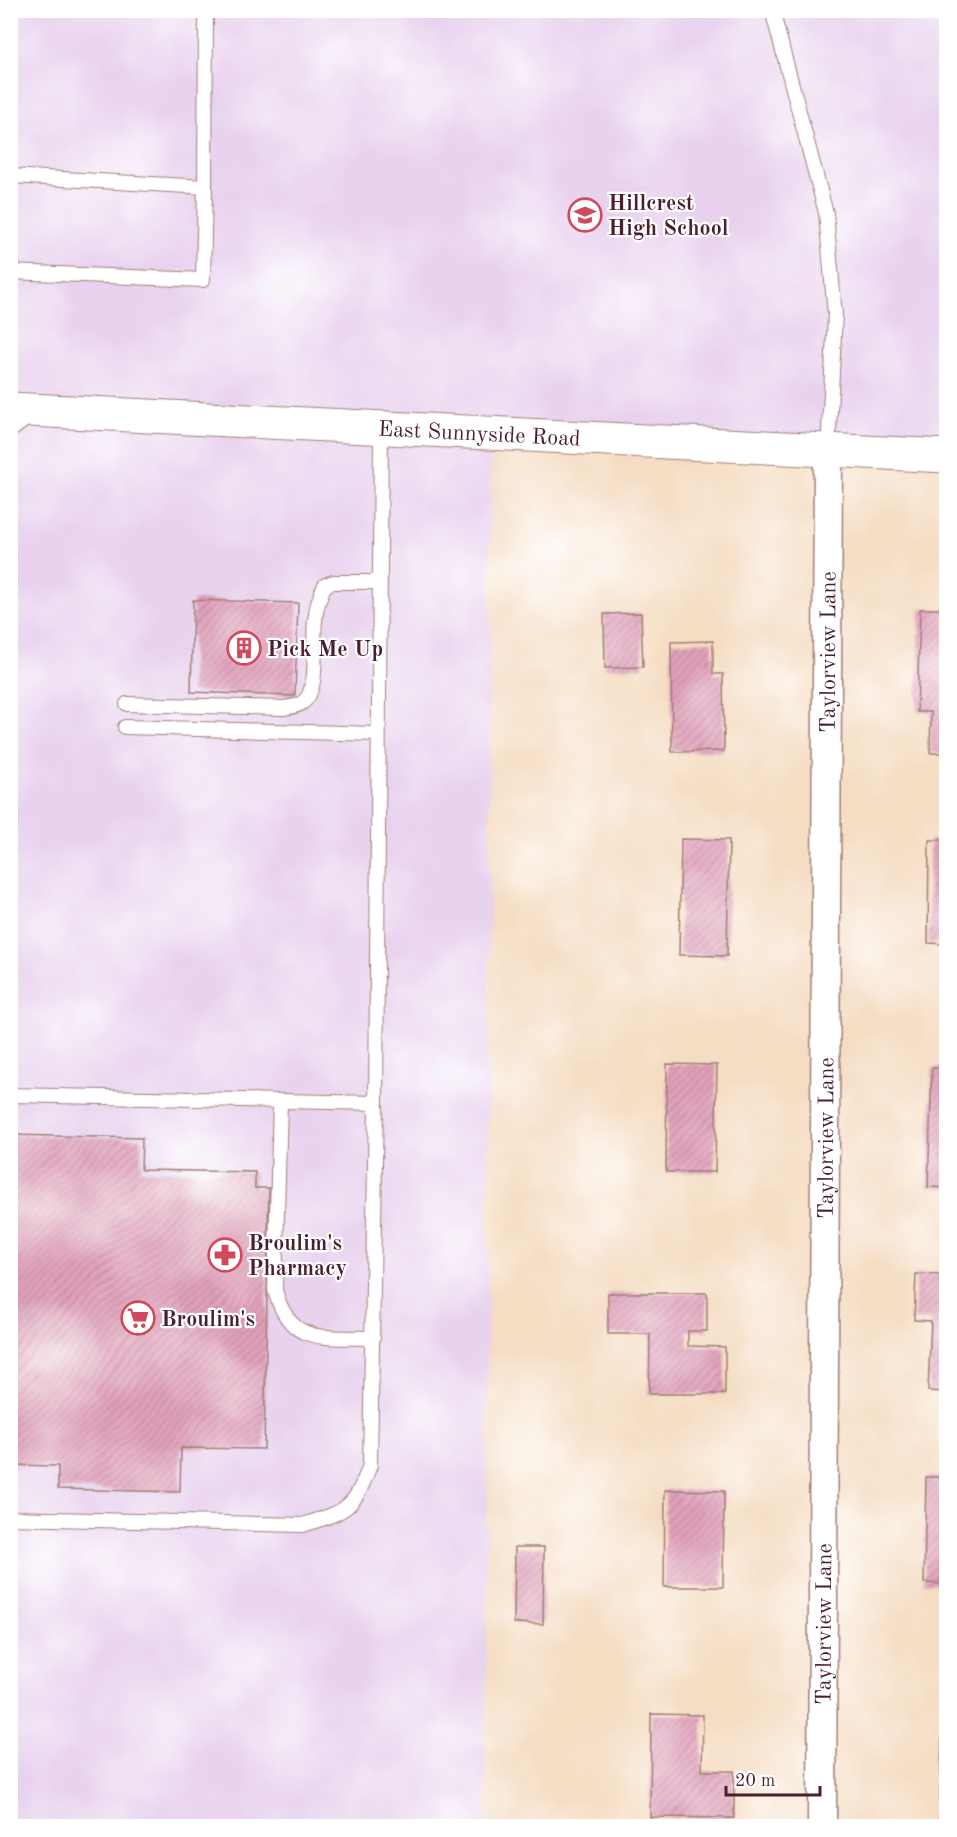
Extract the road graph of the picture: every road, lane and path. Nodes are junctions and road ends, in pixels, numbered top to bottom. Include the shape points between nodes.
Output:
1 (200, 10) edge
2 (772, 10) edge
3 (10, 176) edge
4 (205, 188) junction
5 (10, 272) edge
6 (25, 410) edge
7 (381, 427) junction
8 (10, 431) edge
9 (828, 450) junction
10 (946, 456) edge
11 (379, 582) junction
12 (127, 704) dead end
13 (124, 728) dead end
14 (378, 734) junction
15 (10, 1095) edge
16 (280, 1101) junction
17 (376, 1102) junction
18 (373, 1338) junction
19 (10, 1518) edge
20 (822, 1827) edge

1 - 4 lane via 206,16
2 - 9 lane via 826,213 835,315
3 - 4 lane
4 - 5 lane via 203,280
6 - 7 main road, East Sunnyside Road
6 - 8 lane
7 - 9 main road, East Sunnyside Road
7 - 11 lane
9 - 10 main road, East Sunnyside Road
9 - 20 street, Taylorview Lane
11 - 12 lane via 325,585 314,623 311,694 302,704 284,708
11 - 14 lane
13 - 14 lane
14 - 17 lane
15 - 16 lane
16 - 17 lane
16 - 18 lane via 275,1290 281,1311 304,1334
17 - 18 lane
18 - 19 lane via 370,1465 359,1496 336,1515 303,1525

